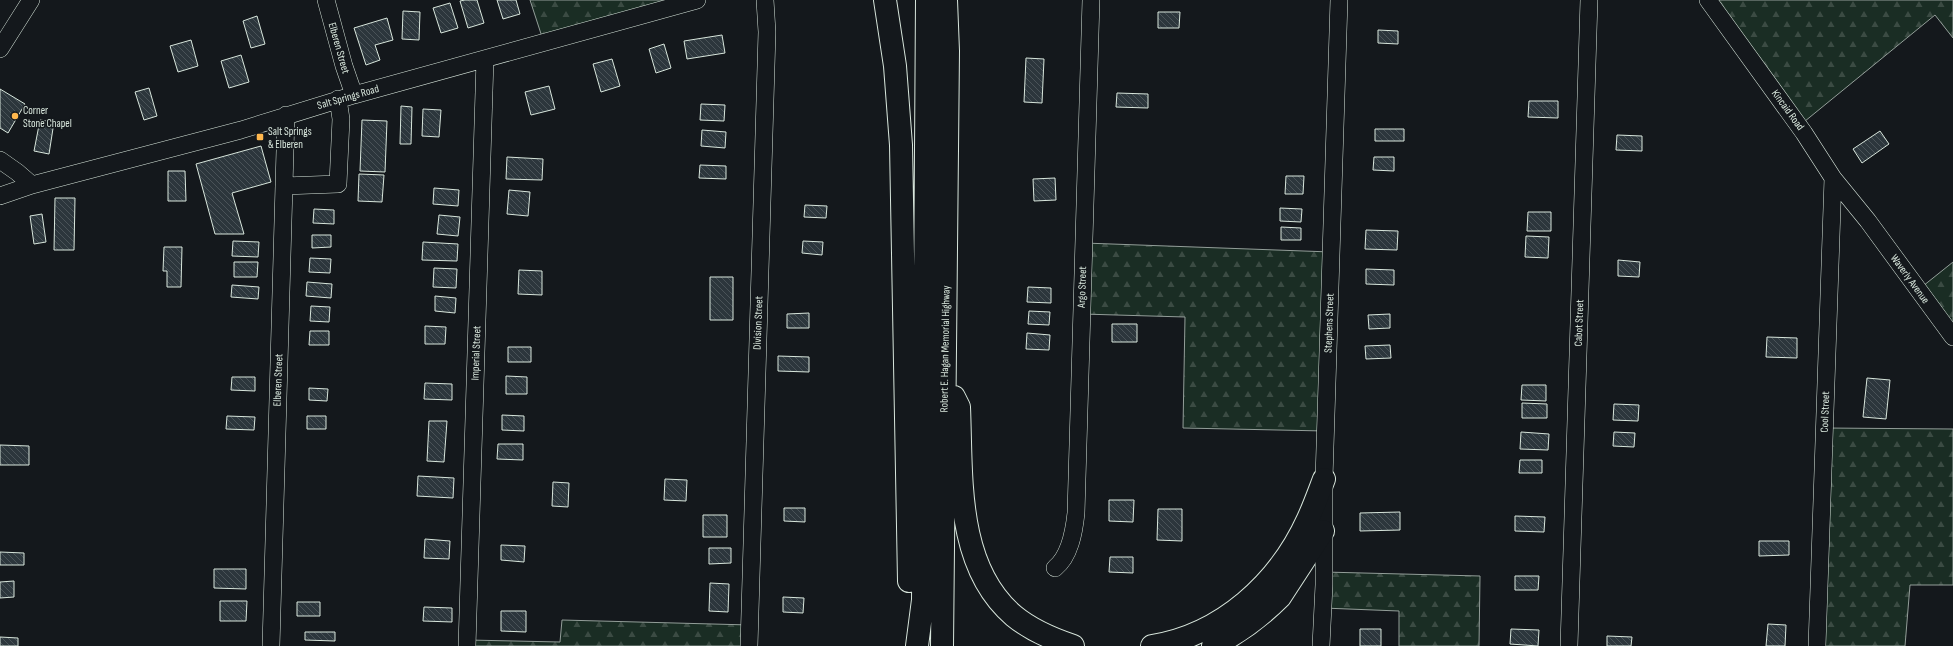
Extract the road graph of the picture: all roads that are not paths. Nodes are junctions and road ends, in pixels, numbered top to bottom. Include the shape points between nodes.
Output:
1 (31, 0) edge
2 (326, 0) edge
3 (697, 0) edge
4 (765, 0) edge
5 (1091, 0) edge
6 (1340, 0) edge
7 (1588, 0) edge
8 (1708, 0) edge
9 (886, 3) edge
10 (943, 6) edge
11 (0, 49) edge
12 (485, 59) junction
13 (346, 97) junction
14 (286, 115) junction
15 (0, 160) edge
16 (1833, 178) junction
17 (32, 185) junction
18 (284, 186) junction
19 (0, 196) edge
20 (1868, 221) joint
21 (1953, 337) edge
22 (945, 377) junction
23 (1324, 479) junction
24 (1323, 531) junction
25 (1055, 568) dead end
26 (917, 643) edge
27 (271, 646) edge
28 (467, 646) edge
29 (749, 646) edge
30 (942, 646) edge
31 (1073, 646) edge
32 (1152, 646) edge
33 (1213, 646) edge
34 (1321, 646) edge
35 (1569, 646) edge
36 (1817, 646) edge

1 - 11 street
2 - 13 street, Elberen Street via 344,66
3 - 12 street, Salt Springs Road
4 - 29 street, Division Street via 767,32
5 - 25 street, Argo Street via 1076,513 1071,540 1063,562
6 - 23 street, Stephens Street
7 - 35 street, Cabot Street
8 - 16 street, Kincaid Road via 1804,133
9 - 26 highway via 895,66 901,145 909,602
10 - 22 highway, Robert E. Hagan Memorial Highway via 948,52
10 - 26 highway via 923,600
12 - 13 street, Salt Springs Road
12 - 28 street, Imperial Street
13 - 14 street, Salt Springs Road
13 - 18 street, Elberen Street via 341,119 338,184
14 - 17 street, Salt Springs Road via 241,130
14 - 18 street, Elberen Street
15 - 17 street
16 - 20 street, Kincaid Road
16 - 36 street, Cool Street
17 - 19 street, Salt Springs Road
18 - 27 street, Elberen Street
20 - 21 street, Waverly Avenue
22 - 30 highway, Robert E. Hagan Memorial Highway
22 - 31 highway via 959,407 966,523 976,561 997,599 1014,616 1048,637
23 - 24 street, Stephens Street
23 - 32 highway via 1308,519 1291,550 1250,599 1209,627 1181,639
24 - 33 highway via 1280,597 1244,628
24 - 34 street, Stephens Street

